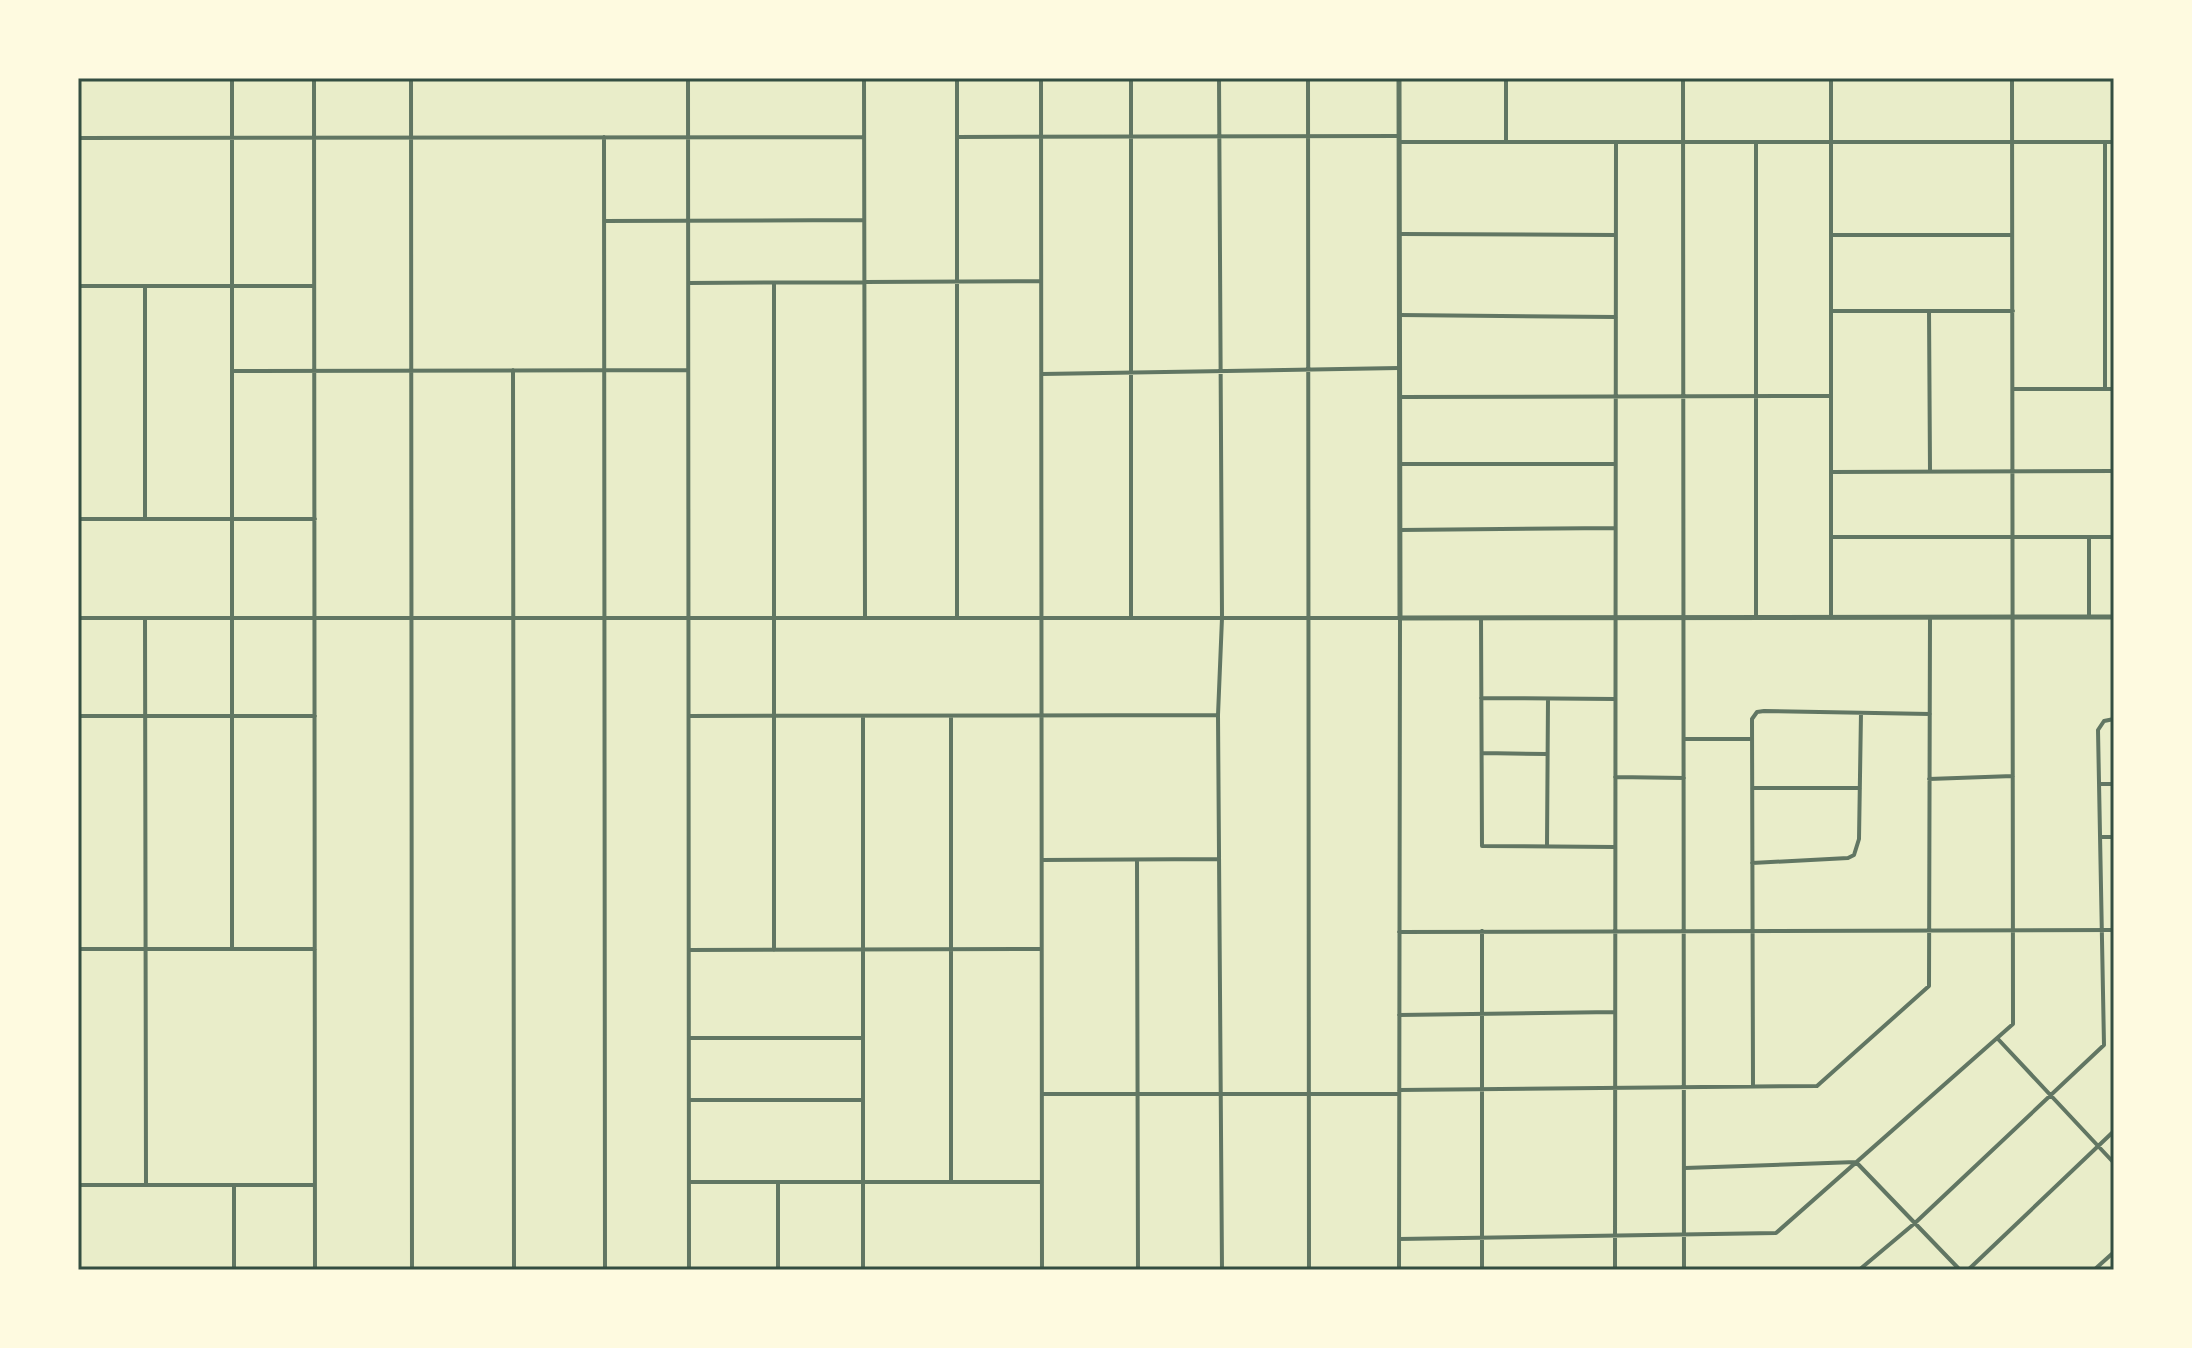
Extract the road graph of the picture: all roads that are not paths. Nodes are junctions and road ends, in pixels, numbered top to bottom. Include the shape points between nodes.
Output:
1 (232, 78) edge
2 (314, 78) edge
3 (411, 78) edge
4 (688, 78) edge
5 (864, 78) edge
6 (957, 78) edge
7 (1041, 78) edge
8 (1131, 78) edge
9 (1219, 78) edge
10 (1308, 78) edge
11 (1399, 78) edge
12 (1506, 78) edge
13 (1683, 78) edge
14 (1831, 78) edge
15 (2012, 78) edge
16 (1219, 136) junction
17 (1308, 136) junction
18 (232, 137) junction
19 (314, 137) junction
20 (411, 137) junction
21 (604, 137) junction
22 (688, 137) junction
23 (864, 137) junction
24 (957, 137) junction
25 (1041, 137) junction
26 (1131, 137) junction
27 (78, 138) edge
28 (1399, 139) junction
29 (1506, 142) junction
30 (1616, 142) junction
31 (1683, 142) junction
32 (1756, 142) junction
33 (1831, 142) junction
34 (2012, 142) junction
35 (2105, 142) junction
36 (2114, 142) edge
37 (864, 220) junction
38 (604, 221) junction
39 (688, 221) junction
40 (1400, 234) junction
41 (1616, 235) junction
42 (1831, 235) junction
43 (2012, 235) junction
44 (1041, 281) junction
45 (957, 282) junction
46 (688, 283) junction
47 (774, 283) junction
48 (864, 283) junction
49 (78, 286) edge
50 (145, 286) junction
51 (232, 286) junction
52 (314, 286) junction
53 (1831, 311) junction
54 (1929, 311) junction
55 (2013, 311) junction
56 (1400, 315) junction
57 (1616, 317) junction
58 (1399, 368) junction
59 (513, 370) junction
60 (604, 370) junction
61 (688, 370) junction
62 (1308, 370) junction
63 (232, 371) junction
64 (314, 371) junction
65 (411, 371) junction
66 (1222, 371) junction
67 (1131, 373) junction
68 (1041, 374) junction
69 (2013, 389) junction
70 (2105, 389) junction
71 (2114, 389) edge
72 (1683, 396) junction
73 (1756, 396) junction
74 (1831, 396) junction
75 (1400, 397) junction
76 (1616, 397) junction
77 (1400, 464) junction
78 (1615, 464) junction
79 (1930, 471) junction
80 (2013, 471) junction
81 (2114, 471) edge
82 (1831, 472) junction
83 (78, 519) edge
84 (145, 519) junction
85 (232, 519) junction
86 (315, 519) junction
87 (1615, 528) junction
88 (1400, 530) junction
89 (1831, 537) junction
90 (2013, 537) junction
91 (2089, 537) junction
92 (2114, 537) edge
93 (1615, 617) junction
94 (1683, 617) junction
95 (1756, 617) junction
96 (1831, 617) junction
97 (1930, 617) junction
98 (2013, 617) junction
99 (2089, 617) junction
100 (2114, 617) edge
101 (78, 618) edge
102 (145, 618) junction
103 (232, 618) junction
104 (315, 618) junction
105 (411, 618) junction
106 (513, 618) junction
107 (604, 618) junction
108 (689, 618) junction
109 (774, 618) junction
110 (865, 618) junction
111 (957, 618) junction
112 (1041, 618) junction
113 (1131, 618) junction
114 (1222, 618) junction
115 (1309, 618) junction
116 (1400, 618) junction
117 (1481, 618) junction
118 (1481, 698) junction
119 (1548, 699) junction
120 (1615, 699) junction
121 (1861, 713) junction
122 (1930, 714) junction
123 (1218, 715) junction
124 (78, 716) edge
125 (145, 716) junction
126 (232, 716) junction
127 (315, 716) junction
128 (689, 716) junction
129 (774, 716) junction
130 (863, 716) junction
131 (951, 716) junction
132 (1041, 716) junction
133 (2114, 719) edge
134 (1684, 739) junction
135 (1752, 739) junction
136 (1482, 753) junction
137 (1547, 754) junction
138 (2013, 776) junction
139 (1615, 777) junction
140 (1684, 778) junction
141 (1929, 779) junction
142 (2099, 784) junction
143 (2114, 784) edge
144 (1752, 788) junction
145 (1860, 788) junction
146 (2100, 837) junction
147 (2114, 837) edge
148 (1547, 846) junction
149 (1615, 847) junction
150 (1219, 859) junction
151 (1041, 860) junction
152 (1137, 860) junction
153 (1752, 863) junction
154 (2101, 930) junction
155 (2114, 930) edge
156 (1482, 931) junction
157 (1615, 931) junction
158 (1684, 931) junction
159 (1753, 931) junction
160 (1929, 931) junction
161 (2013, 931) junction
162 (1399, 932) junction
163 (78, 949) edge
164 (145, 949) junction
165 (232, 949) junction
166 (315, 949) junction
167 (951, 949) junction
168 (1041, 949) junction
169 (689, 950) junction
170 (774, 950) junction
171 (863, 950) junction
172 (1615, 1012) junction
173 (1482, 1014) junction
174 (1399, 1015) junction
175 (689, 1038) junction
176 (863, 1038) junction
177 (1998, 1038) junction
178 (1753, 1086) junction
179 (1615, 1087) junction
180 (1684, 1087) junction
181 (1482, 1088) junction
182 (1399, 1092) junction
183 (1042, 1094) junction
184 (1138, 1094) junction
185 (1309, 1094) junction
186 (1222, 1095) junction
187 (2051, 1095) junction
188 (689, 1100) junction
189 (863, 1100) junction
190 (2114, 1131) edge
191 (2099, 1146) junction
192 (1856, 1162) junction
193 (2114, 1163) edge
194 (1684, 1168) junction
195 (689, 1182) junction
196 (778, 1182) junction
197 (863, 1182) junction
198 (951, 1182) junction
199 (1042, 1182) junction
200 (78, 1185) edge
201 (146, 1185) junction
202 (234, 1185) junction
203 (315, 1185) junction
204 (1915, 1223) junction
205 (1684, 1235) junction
206 (1615, 1236) junction
207 (1482, 1238) junction
208 (1399, 1239) junction
209 (2114, 1252) edge
210 (234, 1270) edge
211 (315, 1270) edge
212 (412, 1270) edge
213 (514, 1270) edge
214 (605, 1270) edge
215 (689, 1270) edge
216 (863, 1270) edge
217 (1042, 1270) edge
218 (1138, 1270) edge
219 (1222, 1270) edge
220 (1309, 1270) edge
221 (1399, 1270) edge
222 (1482, 1270) edge
223 (1615, 1270) edge
224 (1684, 1270) edge
225 (1859, 1270) edge
226 (1960, 1270) edge
227 (1968, 1270) edge
228 (2094, 1270) edge

1 - 18 street
2 - 19 street
3 - 20 street
4 - 22 street
5 - 23 street
6 - 24 street
7 - 25 street
8 - 26 street
9 - 16 street
10 - 17 street
11 - 28 street
12 - 29 street
13 - 31 street
14 - 33 street
15 - 34 street
16 - 17 street
16 - 26 street
16 - 66 street
17 - 28 street
17 - 62 street
18 - 19 street
18 - 27 street
18 - 51 street
19 - 20 street
19 - 52 street
20 - 21 street
20 - 65 street
21 - 22 street
21 - 38 street
22 - 23 street
22 - 39 street
23 - 37 street
24 - 25 street
24 - 45 street
25 - 26 street
25 - 44 street
26 - 67 street
28 - 29 street
28 - 40 street
29 - 30 street
30 - 31 street
30 - 41 street
31 - 32 street
31 - 72 street
32 - 33 street
32 - 73 street
33 - 34 street
33 - 42 street
34 - 35 street
34 - 43 street
35 - 36 street
35 - 70 street
37 - 39 street
37 - 48 street
38 - 39 street
38 - 60 street
39 - 46 street
40 - 41 street
40 - 56 street
41 - 57 street
42 - 43 street
42 - 53 street
43 - 55 street
44 - 45 street
44 - 68 street
45 - 48 street
45 - 111 street
46 - 47 street
46 - 61 street
47 - 48 street
47 - 109 street
48 - 110 street
49 - 50 street
50 - 51 street
50 - 84 street
51 - 52 street
51 - 63 street
52 - 64 street
53 - 54 street
53 - 74 street
54 - 55 street
54 - 79 street
55 - 69 street
56 - 57 street
56 - 58 street
57 - 76 street
58 - 62 street
58 - 75 street
59 - 60 street
59 - 65 street
59 - 106 street
60 - 61 street
60 - 107 street
61 - 108 street
62 - 66 street
62 - 115 street
63 - 64 street
63 - 85 street
64 - 65 street
64 - 86 street
65 - 105 street
66 - 67 street
66 - 114 street
67 - 68 street
67 - 113 street
68 - 112 street
69 - 70 street
69 - 80 street
70 - 71 street
72 - 73 street
72 - 76 street
72 - 94 street
73 - 74 street
73 - 95 street
74 - 82 street
75 - 76 street
75 - 77 street
76 - 78 street
77 - 78 street
77 - 88 street
78 - 87 street
79 - 80 street
79 - 82 street
80 - 81 street
80 - 90 street
82 - 89 street
83 - 84 street
84 - 85 street
85 - 86 street
85 - 103 street
86 - 104 street
87 - 88 street
87 - 93 street
88 - 116 street
89 - 90 street
89 - 96 street
90 - 91 street
90 - 98 street
91 - 92 street
91 - 99 street
93 - 94 street
93 - 117 street
93 - 120 street
94 - 95 street
94 - 134 street
95 - 96 street
96 - 97 street
97 - 98 street
97 - 122 street
98 - 99 street
98 - 138 street
99 - 100 street
101 - 102 street
102 - 103 street
102 - 125 street
103 - 104 street
103 - 126 street
104 - 105 street
104 - 127 street
105 - 106 street
105 - 212 street
106 - 107 street
106 - 213 street
107 - 108 street
107 - 214 street
108 - 109 street
108 - 128 street
109 - 110 street
109 - 129 street
110 - 111 street
111 - 112 street
112 - 113 street
112 - 132 street
113 - 114 street
114 - 115 street
114 - 123 street
115 - 116 street
115 - 185 street
116 - 117 street
116 - 162 street
117 - 118 street
118 - 119 street
118 - 136 street
119 - 120 street
119 - 137 street
120 - 139 street
121 - 122 street
121 - 135 street via 1757,712
121 - 145 street
122 - 141 street
123 - 132 street
123 - 150 street
124 - 125 street
125 - 126 street
125 - 164 street
126 - 127 street
126 - 165 street
127 - 166 street
128 - 129 street
128 - 169 street
129 - 130 street
129 - 170 street
130 - 131 street
130 - 171 street
131 - 132 street
131 - 167 street
132 - 151 street
133 - 142 street via 2104,721 2098,730
134 - 135 street
134 - 140 street
135 - 144 street
136 - 137 street
136 - 148 street via 1482,846
137 - 148 street
138 - 141 street
138 - 161 street
139 - 140 street
139 - 149 street
140 - 158 street
141 - 160 street
142 - 143 street
142 - 146 street
144 - 145 street
144 - 153 street
145 - 153 street via 1854,855
146 - 147 street
146 - 154 street
148 - 149 street
149 - 157 street
150 - 152 street
150 - 186 street
151 - 152 street
151 - 168 street
152 - 184 street
153 - 159 street
154 - 155 street
154 - 161 street
154 - 187 street via 2104,1045
156 - 157 street
156 - 162 street
156 - 173 street
157 - 158 street
157 - 172 street
158 - 159 street
158 - 180 street
159 - 160 street
159 - 178 street
160 - 161 street
160 - 178 street via 1929,986 1817,1086
161 - 177 street via 2013,1024
162 - 174 street
163 - 164 street
164 - 165 street
164 - 201 street
165 - 166 street
166 - 203 street
167 - 168 street
167 - 171 street
167 - 198 street
168 - 183 street
169 - 170 street
169 - 175 street
170 - 171 street
171 - 176 street
172 - 173 street
172 - 179 street
173 - 174 street
173 - 181 street
174 - 182 street
175 - 176 street
175 - 188 street
176 - 189 street
177 - 187 street
177 - 192 street
178 - 180 street
179 - 180 street
179 - 181 street
179 - 206 street
180 - 194 street
181 - 182 street
181 - 207 street
182 - 185 street
182 - 208 street
183 - 184 street
183 - 199 street
184 - 186 street
184 - 218 street
185 - 186 street
185 - 220 street
186 - 219 street
187 - 191 street
187 - 204 street
188 - 189 street
188 - 195 street
189 - 197 street
190 - 191 street
191 - 193 street
191 - 227 street
192 - 194 street
192 - 204 street
192 - 205 street via 1776,1233
194 - 205 street
195 - 196 street
195 - 215 street
196 - 197 street
196 - 216 street via 778,1270
197 - 198 street
197 - 216 street
198 - 199 street
199 - 217 street
200 - 201 street
201 - 202 street
202 - 203 street
202 - 210 street
203 - 211 street
204 - 225 street
204 - 226 street
205 - 206 street
205 - 224 street
206 - 207 street
206 - 223 street
207 - 208 street
207 - 222 street
208 - 221 street
209 - 228 street
216 - 217 street
217 - 218 street

